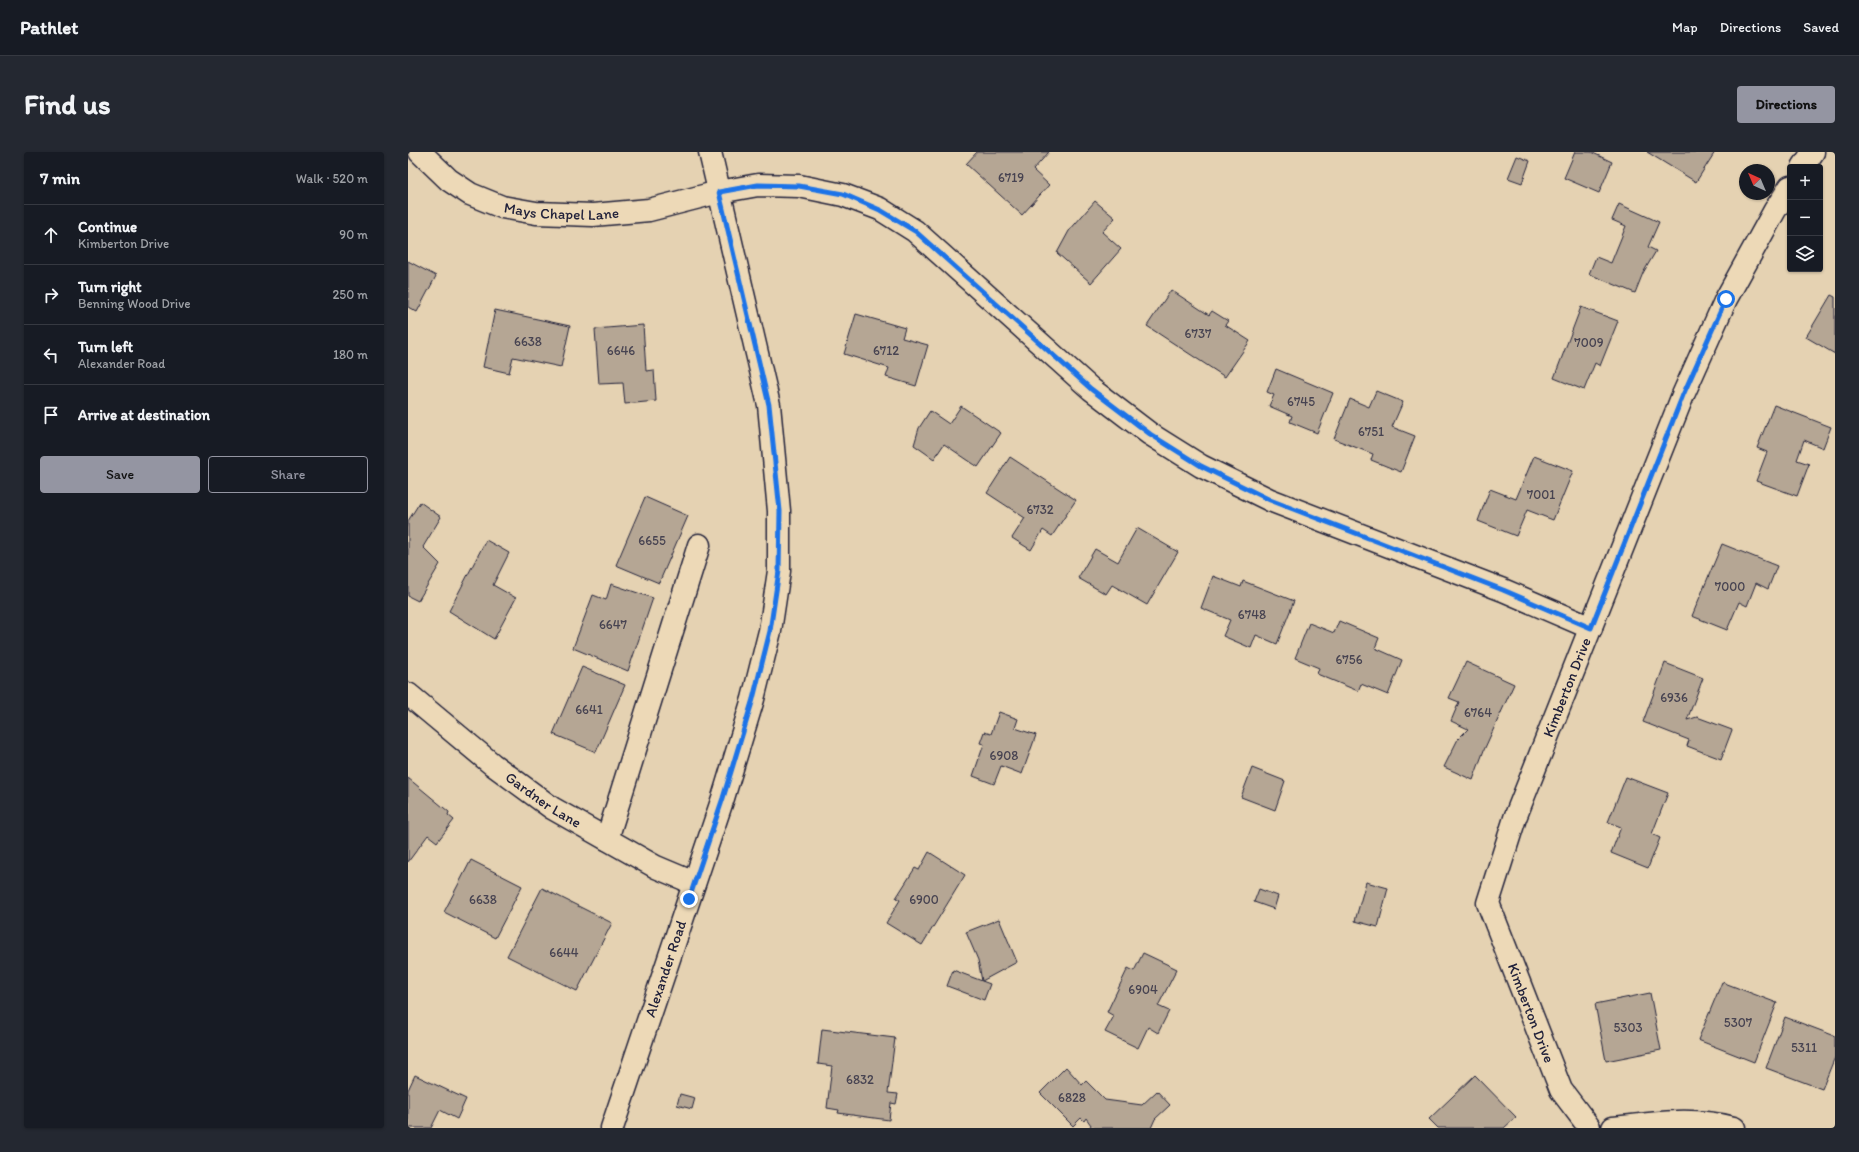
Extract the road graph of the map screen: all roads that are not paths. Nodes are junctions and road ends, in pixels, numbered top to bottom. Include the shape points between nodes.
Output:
1 (420, 152) edge
2 (710, 152) edge
3 (1813, 152) edge
4 (1805, 164) edge
5 (719, 192) junction
6 (1787, 192) edge
7 (699, 545) dead end
8 (1591, 628) junction
9 (408, 694) edge
10 (607, 839) junction
11 (694, 884) junction
12 (612, 1128) edge
13 (1595, 1128) edge
14 (1613, 1128) edge
15 (1734, 1128) edge

1 - 5 street, Mays Chapel Lane via 449,180 470,194 502,207 536,213 593,215 649,210
2 - 5 street, Alexander Road
3 - 4 street
5 - 8 street, Mays Chapel Lane via 758,185 799,186 843,194 880,210 915,231 1091,389 1150,434 1201,466 1270,500 1503,590
5 - 11 street, Alexander Road via 769,405 780,511 779,571 770,631 753,699
6 - 8 street, Kimberton Drive via 1726,299 1683,395
7 - 10 street
8 - 13 street, Kimberton Drive via 1515,818 1488,903 1561,1090
9 - 10 street, Gardner Lane via 498,769 552,808
10 - 11 street, Gardner Lane via 656,867
11 - 12 street, Alexander Road
14 - 15 street via 1671,1121 1716,1123

